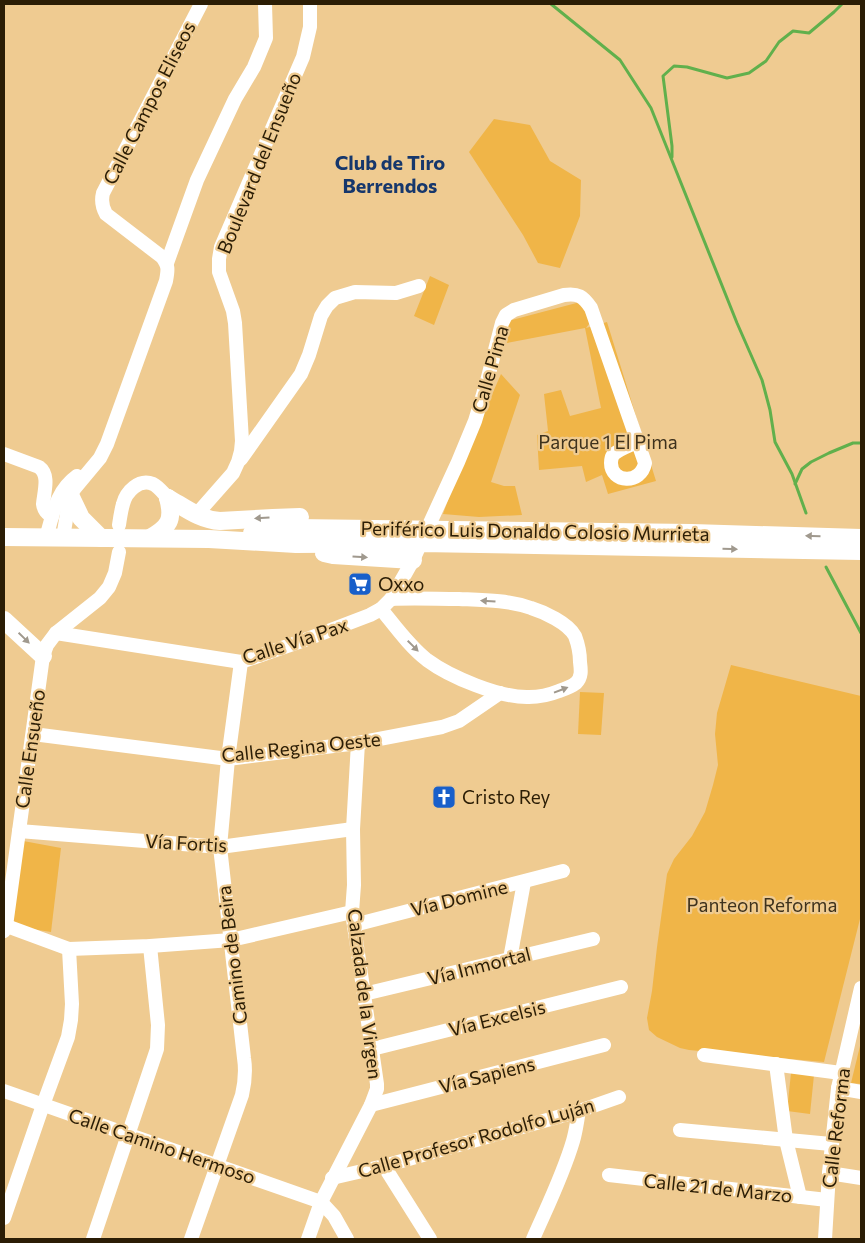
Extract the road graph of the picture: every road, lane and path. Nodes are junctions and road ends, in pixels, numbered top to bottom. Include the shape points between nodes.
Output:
1 (201, 4) edge
2 (265, 4) edge
3 (310, 4) edge
4 (167, 263) junction
5 (419, 286) dead end
6 (637, 442) dead end
7 (4, 454) edge
8 (238, 462) junction
9 (72, 488) junction
10 (168, 498) junction
11 (196, 515) junction
12 (52, 517) junction
13 (119, 525) dead end
14 (343, 528) junction
15 (296, 536) junction
16 (424, 536) junction
17 (4, 537) edge
18 (55, 538) junction
19 (101, 538) junction
20 (150, 538) junction
21 (861, 538) edge
22 (861, 551) edge
23 (119, 552) dead end
24 (413, 560) junction
25 (391, 598) junction
26 (381, 609) junction
27 (4, 620) edge
28 (56, 633) junction
29 (43, 656) junction
30 (241, 662) junction
31 (500, 693) junction
32 (33, 734) junction
33 (358, 743) junction
34 (228, 759) junction
35 (353, 829) junction
36 (19, 831) junction
37 (220, 848) junction
38 (563, 871) dead end
39 (524, 882) junction
40 (353, 919) junction
41 (4, 927) edge
42 (593, 939) dead end
43 (231, 940) junction
44 (150, 946) junction
45 (69, 949) junction
46 (510, 959) junction
47 (621, 987) dead end
48 (861, 988) edge
49 (364, 994) junction
50 (604, 1045) dead end
51 (372, 1049) junction
52 (704, 1055) dead end
53 (776, 1064) junction
54 (840, 1073) junction
55 (838, 1088) junction
56 (4, 1091) edge
57 (861, 1092) edge
58 (619, 1097) dead end
59 (43, 1105) junction
60 (371, 1105) junction
61 (578, 1111) junction
62 (680, 1130) dead end
63 (128, 1135) junction
64 (786, 1140) junction
65 (831, 1144) junction
66 (217, 1165) junction
67 (384, 1166) junction
68 (828, 1173) junction
69 (609, 1175) dead end
70 (332, 1178) junction
71 (861, 1178) edge
72 (800, 1197) junction
73 (827, 1200) junction
74 (321, 1202) junction
75 (4, 1218) edge
76 (93, 1239) edge
77 (191, 1239) edge
78 (308, 1239) edge
79 (347, 1239) edge
80 (430, 1239) edge
81 (533, 1239) edge
82 (825, 1239) edge

1 - 4 street, Calle Campos Eliseos via 101,201 106,214
2 - 4 street via 266,38 197,180
3 - 8 street, Boulevard del Ensueño via 310,27 303,57 221,247 219,259 219,272 235,323 242,441
4 - 9 street via 166,281 107,444 100,458
5 - 8 street via 396,293 355,292 335,298 322,316 301,374
6 - 16 street, Calle Pima via 586,300 572,294 564,295 514,310 502,323 475,421
7 - 12 street via 43,470 46,479 44,508
8 - 11 street, Boulevard del Ensueño via 233,473
9 - 12 street via 64,488
9 - 18 street
9 - 19 main road via 80,518
10 - 11 main road
10 - 13 street via 154,485 136,486 123,503
10 - 20 main road via 171,513 168,525
14 -> 11 main road via 321,517 220,521
12 - 18 street
14 - 15 main road, Periférico Luis Donaldo Colosio Murrieta
14 - 16 main road, Periférico Luis Donaldo Colosio Murrieta
15 - 16 main road, Periférico Luis Donaldo Colosio Murrieta
15 - 20 main road, Periférico Luis Donaldo Colosio Murrieta
15 -> 24 main road via 321,552 334,555
21 -> 16 main road, Periférico Luis Donaldo Colosio Murrieta via 692,533
16 -> 22 main road, Periférico Luis Donaldo Colosio Murrieta
16 - 24 street, Calle Vía Pax
17 - 18 main road, Periférico Luis Donaldo Colosio Murrieta
18 - 19 main road, Periférico Luis Donaldo Colosio Murrieta
19 - 20 main road, Periférico Luis Donaldo Colosio Murrieta
23 - 28 street via 109,587
24 - 25 street, Calle Vía Pax
25 - 26 street, Calle Vía Pax
31 -> 25 street via 528,697 549,695 576,683 581,676 580,654 574,635 561,622 530,607 486,600
26 - 30 street, Calle Vía Pax via 302,642
26 -> 31 street via 426,659 461,679
27 -> 29 main road
28 - 29 street
28 - 30 street, Calle Vía Pax
29 - 32 street, Calle Ensueño
30 - 34 street, Camino de Beira
31 - 33 street, Calle Regina Oeste via 450,725
32 - 34 street, Calle Regina Oeste
32 - 36 street, Calle Ensueño
33 - 34 street, Calle Regina Oeste
33 - 35 street, Calzada de la Virgen
34 - 37 street, Camino de Beira
35 - 37 street, Vía Fortis
35 - 40 street, Calzada de la Virgen
36 - 37 street, Vía Fortis
36 - 41 street, Calle Ensueño
37 - 43 street, Camino de Beira
38 - 39 street, Vía Domine
39 - 40 street, Vía Domine
39 - 46 street
40 - 43 street, Vía Domine
40 - 49 street, Calzada de la Virgen
41 - 45 street
42 - 46 street, Vía Inmortal
43 - 44 street, Vía Domine
43 - 66 street, Camino de Beira via 246,1072 242,1094
44 - 45 street, Vía Domine
44 - 63 street via 158,1025 157,1049
45 - 59 street via 71,1020
46 - 49 street, Vía Inmortal
47 - 51 street, Vía Excelsis
48 - 54 street, Calle Reforma
49 - 51 street, Calzada de la Virgen
50 - 60 street, Vía Sapiens
51 - 60 street, Calzada de la Virgen via 377,1089
52 - 53 street
53 - 54 street
53 - 64 street
54 - 55 street, Calle Reforma
55 - 57 street
55 - 65 street, Calle Reforma
56 - 59 street, Calle Camino Hermoso
58 - 61 street, Calle Profesor Rodolfo Luján
59 - 63 street, Calle Camino Hermoso
59 - 75 street
60 - 70 street, Calzada de la Virgen
61 - 67 street, Calle Profesor Rodolfo Luján
61 - 81 street via 567,1159
62 - 64 street
63 - 66 street, Calle Camino Hermoso
63 - 76 street
64 - 65 street
64 - 72 street
65 - 68 street, Calle Reforma
66 - 74 street, Calle Camino Hermoso
66 - 77 street, Camino de Beira
67 - 70 street, Calle Profesor Rodolfo Luján
67 - 80 street
68 - 71 street
68 - 73 street, Calle Reforma
69 - 72 street, Calle 21 de Marzo
70 - 74 street, Calzada de la Virgen
72 - 73 street, Calle 21 de Marzo
73 - 82 street, Calle Reforma
74 - 78 street, Calzada de la Virgen
74 - 79 street via 334,1216

